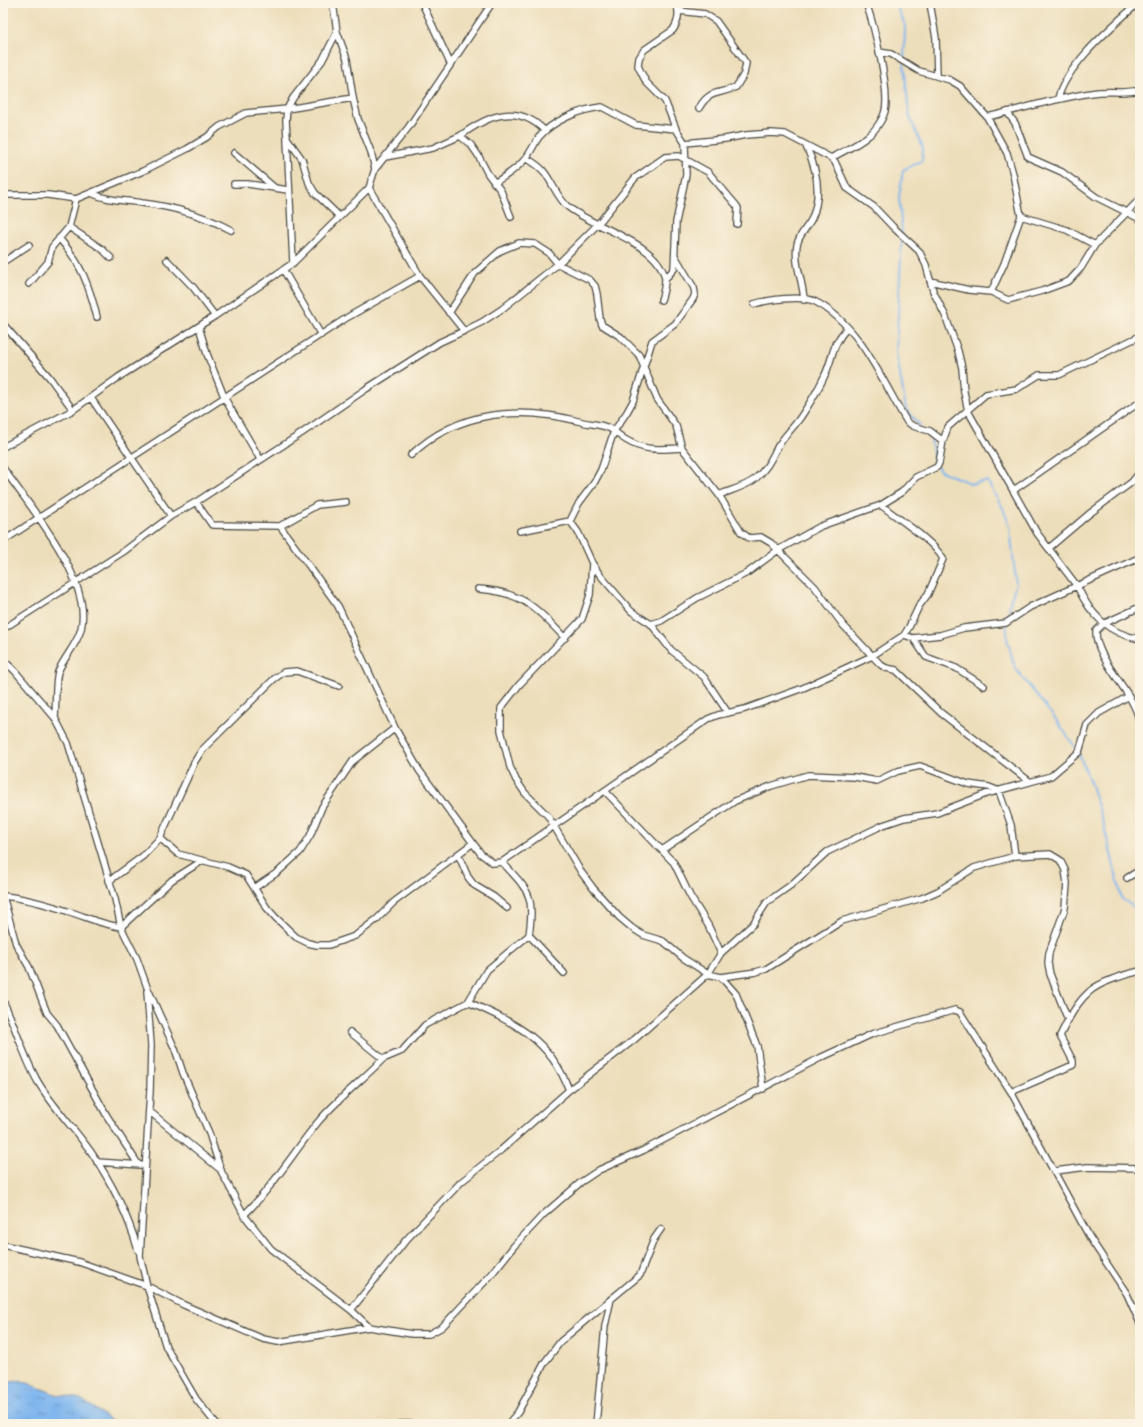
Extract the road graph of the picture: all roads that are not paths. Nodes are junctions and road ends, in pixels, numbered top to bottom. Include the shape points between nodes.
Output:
1 (333, 3) edge
2 (422, 3) edge
3 (492, 3) edge
4 (677, 3) edge
5 (866, 3) edge
6 (930, 3) edge
7 (1139, 3) edge
8 (679, 11) junction
9 (337, 32) junction
10 (879, 52) junction
11 (450, 63) junction
12 (937, 76) junction
13 (1140, 90) edge
14 (353, 98) junction
15 (1058, 98) junction
16 (699, 108) dead end
17 (287, 109) junction
18 (1008, 112) junction
19 (987, 117) junction
20 (676, 129) junction
21 (545, 131) junction
22 (460, 136) junction
23 (287, 138) junction
24 (685, 143) junction
25 (806, 146) junction
26 (234, 153) dead end
27 (384, 157) junction
28 (526, 158) junction
29 (686, 158) junction
30 (831, 158) junction
31 (375, 169) junction
32 (494, 183) junction
33 (234, 184) dead end
34 (275, 188) junction
35 (368, 188) junction
36 (288, 190) junction
37 (91, 194) junction
38 (3, 195) edge
39 (76, 199) junction
40 (1140, 199) edge
41 (1127, 213) junction
42 (339, 216) junction
43 (1021, 216) junction
44 (511, 217) dead end
45 (1140, 219) edge
46 (598, 224) junction
47 (737, 224) dead end
48 (69, 227) junction
49 (231, 230) dead end
50 (59, 238) junction
51 (29, 245) dead end
52 (1094, 245) junction
53 (675, 256) junction
54 (111, 258) dead end
55 (167, 260) dead end
56 (3, 262) edge
57 (293, 263) junction
58 (558, 264) junction
59 (284, 270) junction
60 (420, 276) junction
61 (665, 279) junction
62 (930, 281) junction
63 (29, 284) dead end
64 (991, 292) junction
65 (661, 300) dead end
66 (804, 300) junction
67 (754, 304) dead end
68 (449, 312) junction
69 (97, 316) dead end
70 (215, 316) junction
71 (3, 324) edge
72 (199, 327) junction
73 (847, 328) junction
74 (464, 331) junction
75 (321, 335) junction
76 (1140, 336) edge
77 (643, 367) junction
78 (91, 398) junction
79 (225, 399) junction
80 (1140, 402) edge
81 (73, 410) junction
82 (968, 411) junction
83 (614, 431) junction
84 (943, 441) junction
85 (3, 447) edge
86 (682, 448) junction
87 (411, 455) dead end
88 (132, 459) junction
89 (260, 459) junction
90 (3, 468) edge
91 (1140, 472) edge
92 (1014, 490) junction
93 (719, 495) junction
94 (196, 502) junction
95 (346, 502) dead end
96 (881, 505) junction
97 (171, 516) junction
98 (38, 518) junction
99 (570, 521) junction
100 (280, 526) junction
101 (520, 531) dead end
102 (3, 541) edge
103 (1049, 548) junction
104 (778, 550) junction
105 (1139, 558) dead end
106 (592, 563) junction
107 (77, 582) junction
108 (1077, 586) junction
109 (478, 589) dead end
110 (1140, 607) edge
111 (651, 624) junction
112 (1103, 624) junction
113 (3, 629) edge
114 (904, 635) junction
115 (565, 638) junction
116 (913, 638) junction
117 (1140, 639) edge
118 (872, 656) junction
119 (3, 660) edge
120 (339, 686) dead end
121 (984, 686) dead end
122 (1129, 696) junction
123 (728, 713) junction
124 (55, 718) junction
125 (1140, 720) edge
126 (395, 728) junction
127 (1029, 781) junction
128 (605, 791) junction
129 (999, 791) junction
130 (554, 827) junction
131 (160, 838) junction
132 (473, 843) junction
133 (662, 850) junction
134 (458, 854) junction
135 (1015, 856) junction
136 (202, 861) junction
137 (502, 862) junction
138 (1140, 870) edge
139 (1127, 878) dead end
140 (109, 881) junction
141 (256, 887) junction
142 (3, 896) edge
143 (507, 908) dead end
144 (121, 927) junction
145 (529, 935) junction
146 (721, 953) junction
147 (1140, 971) edge
148 (564, 973) dead end
149 (708, 974) junction
150 (721, 977) junction
151 (147, 987) junction
152 (3, 1001) edge
153 (468, 1002) junction
154 (1068, 1020) junction
155 (350, 1032) dead end
156 (383, 1059) junction
157 (763, 1089) junction
158 (569, 1090) junction
159 (1011, 1092) junction
160 (149, 1111) junction
161 (97, 1162) junction
162 (138, 1164) junction
163 (146, 1165) junction
164 (1140, 1168) edge
165 (221, 1171) junction
166 (1055, 1171) junction
167 (244, 1215) junction
168 (661, 1229) dead end
169 (3, 1246) edge
170 (140, 1256) junction
171 (147, 1286) junction
172 (611, 1300) junction
173 (351, 1310) junction
174 (1140, 1323) edge
175 (369, 1327) junction
176 (216, 1424) edge
177 (400, 1424) edge
178 (422, 1424) edge
179 (508, 1424) edge
180 (596, 1424) edge

1 - 9 street
2 - 11 street
3 - 11 street
4 - 8 street
5 - 10 street
6 - 12 street via 936,38
7 - 15 street via 1089,50 1061,88
8 - 16 street via 705,14 716,21 746,63 744,74 736,87 714,93 703,100
8 - 20 street via 676,26 644,50 638,66 646,82 665,101
9 - 14 street via 347,59
9 - 17 street via 322,61
10 - 12 street via 891,54 919,71
10 - 30 street via 886,95 885,112 868,136
11 - 27 street via 408,128
12 - 19 street via 960,86
13 - 15 street via 1093,92
14 - 17 street
14 - 31 street
15 - 18 street
17 - 23 street
17 - 37 street via 246,113 219,127 187,149
18 - 19 street
18 - 41 street via 1028,157 1062,172 1096,197
19 - 43 street via 1007,153
20 - 21 street via 636,125 602,107 567,118
20 - 24 street
21 - 22 street via 532,120 520,116 495,116 479,122
21 - 28 street
22 - 27 street via 433,148
22 - 32 street via 472,145
23 - 36 street
23 - 42 street via 302,159 308,183
24 - 25 street via 771,133 785,134
24 - 29 street
25 - 30 street
25 - 66 street via 812,158 818,187 817,204 797,244 797,265
26 - 34 street
27 - 31 street
28 - 32 street via 518,168
28 - 46 street via 544,172 566,206
29 - 46 street via 671,155 647,168 635,178
29 - 47 street via 708,172 734,200 738,208
29 - 53 street via 684,185 676,222
30 - 62 street via 847,188 874,207 919,251
31 - 35 street
32 - 44 street via 501,191
33 - 34 street
34 - 36 street
35 - 42 street
35 - 60 street
36 - 57 street
37 - 39 street
37 - 49 street via 108,200 142,203 197,214
38 - 39 street via 48,195
39 - 48 street
40 - 41 street
41 - 45 street
41 - 52 street
42 - 57 street
43 - 52 street via 1068,230
43 - 64 street
46 - 58 street
46 - 61 street via 646,250 657,262
48 - 50 street
48 - 54 street
50 - 63 street via 52,247 48,262
50 - 69 street via 82,269
51 - 56 street
52 - 64 street via 1081,268 1069,281 1008,300
53 - 61 street via 674,269
53 - 77 street via 690,278 695,294 675,324 652,341
55 - 70 street via 193,287
57 - 59 street
58 - 68 street via 535,244 519,243 510,246 496,254 475,273
58 - 74 street via 502,309
58 - 77 street via 590,280 595,286 602,325 621,337 639,355
59 - 70 street
59 - 75 street
60 - 68 street
60 - 75 street
61 - 65 street
62 - 64 street
62 - 82 street via 958,350
66 - 67 street via 773,300
66 - 73 street via 818,304 836,316
68 - 74 street
70 - 72 street
71 - 81 street via 50,378
72 - 78 street via 119,377
72 - 79 street
73 - 84 street via 878,368 907,422 930,431
73 - 93 street via 837,339 828,367 803,414 778,447 768,466 754,480
74 - 89 street via 428,349
75 - 79 street
76 - 82 street via 1059,375 1039,375 1016,389 986,394
77 - 83 street via 633,401
77 - 86 street via 657,399 676,426
78 - 81 street
78 - 88 street
79 - 88 street
79 - 89 street
80 - 92 street
81 - 85 street
82 - 84 street via 948,427
82 - 92 street
83 - 86 street via 645,449
83 - 87 street via 608,427 570,418 531,413 480,417 460,423 428,441
83 - 99 street via 601,470
84 - 96 street via 937,467 922,473 902,492
86 - 93 street
88 - 97 street
88 - 98 street
89 - 94 street
90 - 98 street
91 - 103 street via 1132,482
92 - 103 street via 1037,533
93 - 104 street via 741,532 749,538 766,538
94 - 97 street
94 - 100 street via 212,525
95 - 100 street via 317,505
96 - 104 street via 826,524
96 - 114 street via 924,538 943,559 928,594
97 - 107 street
98 - 102 street
98 - 107 street via 65,557
99 - 101 street
99 - 106 street
100 - 126 street via 338,606
103 - 108 street
104 - 111 street via 747,573 697,598 661,621
104 - 118 street via 816,587 844,625
105 - 108 street
106 - 111 street via 631,611
106 - 115 street via 586,613
107 - 113 street
107 - 124 street via 81,628 58,673
108 - 112 street
108 - 116 street via 1024,610 1006,623
109 - 115 street via 508,593 521,598 540,612
110 - 112 street
111 - 123 street via 671,650 704,677
112 - 117 street via 1112,631
112 - 122 street via 1096,631 1098,643 1112,671
114 - 116 street
114 - 118 street
115 - 130 street via 518,685 500,712 507,754 516,780
116 - 121 street via 926,657 956,668
118 - 123 street via 803,688
118 - 127 street via 886,668 896,670 941,713
119 - 124 street
120 - 131 street via 297,671 284,672 274,679 202,750
122 - 125 street
122 - 127 street via 1099,713 1087,725 1079,752 1054,774
123 - 128 street via 708,719
124 - 140 street via 74,756
126 - 132 street via 419,770
126 - 141 street via 354,761 322,807 300,852
127 - 129 street
128 - 130 street
128 - 133 street
129 - 133 street via 968,784 920,766 898,770 876,781 855,777 808,775 771,786 735,801
129 - 135 street via 1011,825
129 - 146 street via 937,813 904,818 883,825 828,852 791,885 767,902 753,924
130 - 137 street
130 - 149 street via 582,872 619,917 643,935 663,941
131 - 136 street via 178,854
131 - 140 street via 143,856
132 - 134 street
132 - 137 street via 489,861
133 - 146 street via 674,863
134 - 141 street via 394,902 355,936 328,945 308,943 296,937 267,908
134 - 143 street via 474,885 494,896
135 - 150 street via 974,868 922,898 842,921 766,968
135 - 154 street via 1050,854 1060,860 1065,870 1065,908 1048,963
136 - 141 street via 238,871 246,875
136 - 144 street via 172,880
137 - 145 street via 528,893 532,903
138 - 139 street
140 - 144 street
142 - 144 street via 30,900 103,925
142 - 162 street via 16,944 29,967 48,1013 106,1116
144 - 151 street
145 - 148 street
145 - 153 street via 487,970
146 - 149 street
147 - 154 street via 1089,992
149 - 150 street
149 - 158 street via 634,1039
150 - 157 street via 736,994 757,1046
151 - 160 street via 151,1045
151 - 165 street via 209,1133
152 - 161 street via 38,1082
153 - 156 street via 425,1025 396,1055
153 - 158 street via 495,1014 538,1040 556,1062
154 - 159 street via 1060,1036 1073,1066
155 - 156 street
156 - 167 street via 320,1120 277,1174 262,1198
157 - 159 street via 872,1034 955,1010 960,1012
157 - 175 street via 599,1170 580,1182 529,1229 491,1275 442,1327 429,1334
158 - 173 street via 450,1192 406,1240
159 - 166 street
160 - 163 street
160 - 165 street
161 - 162 street
161 - 170 street via 124,1209
162 - 163 street
163 - 170 street
164 - 166 street via 1087,1167
165 - 167 street
166 - 174 street via 1090,1238 1127,1294
167 - 173 street via 271,1249
168 - 172 street via 651,1244 640,1275
169 - 171 street via 79,1262
170 - 171 street
171 - 175 street via 184,1305 264,1339 278,1342
171 - 176 street via 166,1347 196,1398
172 - 179 street via 561,1341 545,1362 518,1412
172 - 180 street via 605,1326
173 - 175 street
177 - 178 street

